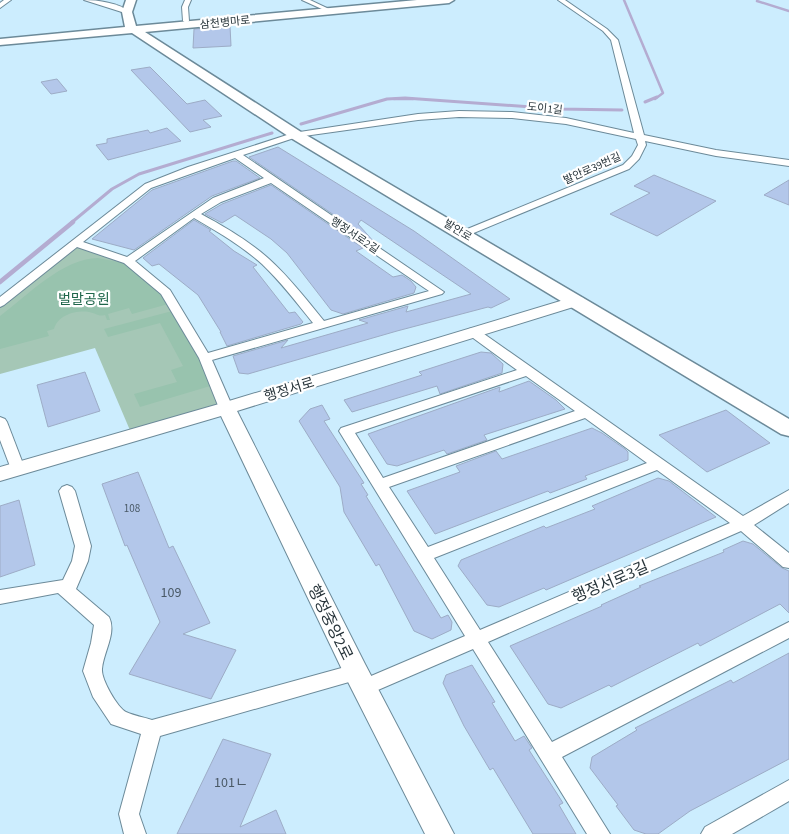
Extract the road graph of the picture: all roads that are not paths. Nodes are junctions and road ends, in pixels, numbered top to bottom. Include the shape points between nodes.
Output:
1 (8, 0) edge
2 (87, 0) edge
3 (130, 0) edge
4 (188, 0) edge
5 (305, 0) edge
6 (415, 0) edge
7 (449, 0) edge
8 (561, 0) edge
9 (0, 6) edge
10 (326, 8) junction
11 (186, 21) junction
12 (138, 30) junction
13 (105, 33) junction
14 (0, 41) edge
15 (296, 134) junction
16 (639, 136) junction
17 (235, 154) junction
18 (789, 163) edge
19 (271, 178) junction
20 (194, 214) junction
21 (464, 234) junction
22 (75, 243) junction
23 (128, 261) junction
24 (438, 292) joint
25 (577, 301) junction
26 (0, 303) edge
27 (321, 325) junction
28 (473, 332) junction
29 (204, 358) junction
30 (527, 371) junction
31 (226, 408) junction
32 (585, 413) junction
33 (0, 422) edge
34 (789, 429) edge
35 (659, 464) junction
36 (18, 469) junction
37 (0, 474) edge
38 (380, 485) junction
39 (67, 491) dead end
40 (789, 496) edge
41 (743, 524) junction
42 (425, 555) junction
43 (789, 562) edge
44 (67, 591) junction
45 (0, 597) edge
46 (789, 629) edge
47 (477, 639) junction
48 (360, 680) junction
49 (152, 729) junction
50 (548, 754) junction
51 (789, 790) edge
52 (135, 834) edge
53 (440, 834) edge
54 (599, 834) edge
55 (712, 834) edge

1 - 9 street
2 - 12 street via 119,8
3 - 12 main road
4 - 11 street
5 - 10 street
6 - 10 main road, 삼천병마로
7 - 12 main road, 삼천병마로 via 162,28 151,33
8 - 16 street, 발안로39번길 via 605,30 614,40
10 - 11 main road, 삼천병마로
11 - 12 main road, 삼천병마로
12 - 13 main road, 삼천병마로
12 - 13 main road
12 - 14 main road, 삼천병마로
12 - 15 main road, 발안로
13 - 14 main road, 삼천병마로
15 - 16 street, 도이1길 via 459,114 566,121
15 - 17 street
15 - 21 main road, 발안로
16 - 18 street, 도이1길 via 716,153
16 - 21 street, 발안로39번길 via 642,145 626,167
17 - 19 street, 행정서로2길
17 - 22 street via 148,186
19 - 20 street via 233,193
19 - 24 street, 행정서로2길
20 - 23 street
20 - 27 street via 227,232 265,260
21 - 25 main road, 발안로
22 - 23 street
22 - 26 street
23 - 29 street via 166,292
24 - 27 street
25 - 28 street, 행정서로
25 - 34 main road, 발안로
27 - 29 street
28 - 30 street
28 - 31 street, 행정서로
29 - 31 street
30 - 32 street
30 - 38 street via 346,431
31 - 36 street, 행정서로
31 - 48 street, 행정중앙2로
32 - 35 street
32 - 38 street
33 - 36 street
35 - 41 street
35 - 42 street
36 - 37 street, 행정서로
38 - 42 street
39 - 44 street via 83,546
40 - 41 street, 행정서로3길
41 - 43 street
41 - 47 street, 행정서로3길
42 - 47 street
44 - 45 street via 61,586
44 - 49 street via 103,622 92,671 102,697 118,718
46 - 50 street
47 - 48 street, 행정서로3길
47 - 50 street
48 - 49 street, 행정서로3길
48 - 53 street, 행정중앙2로
49 - 52 street via 129,814
50 - 54 street
51 - 55 street

